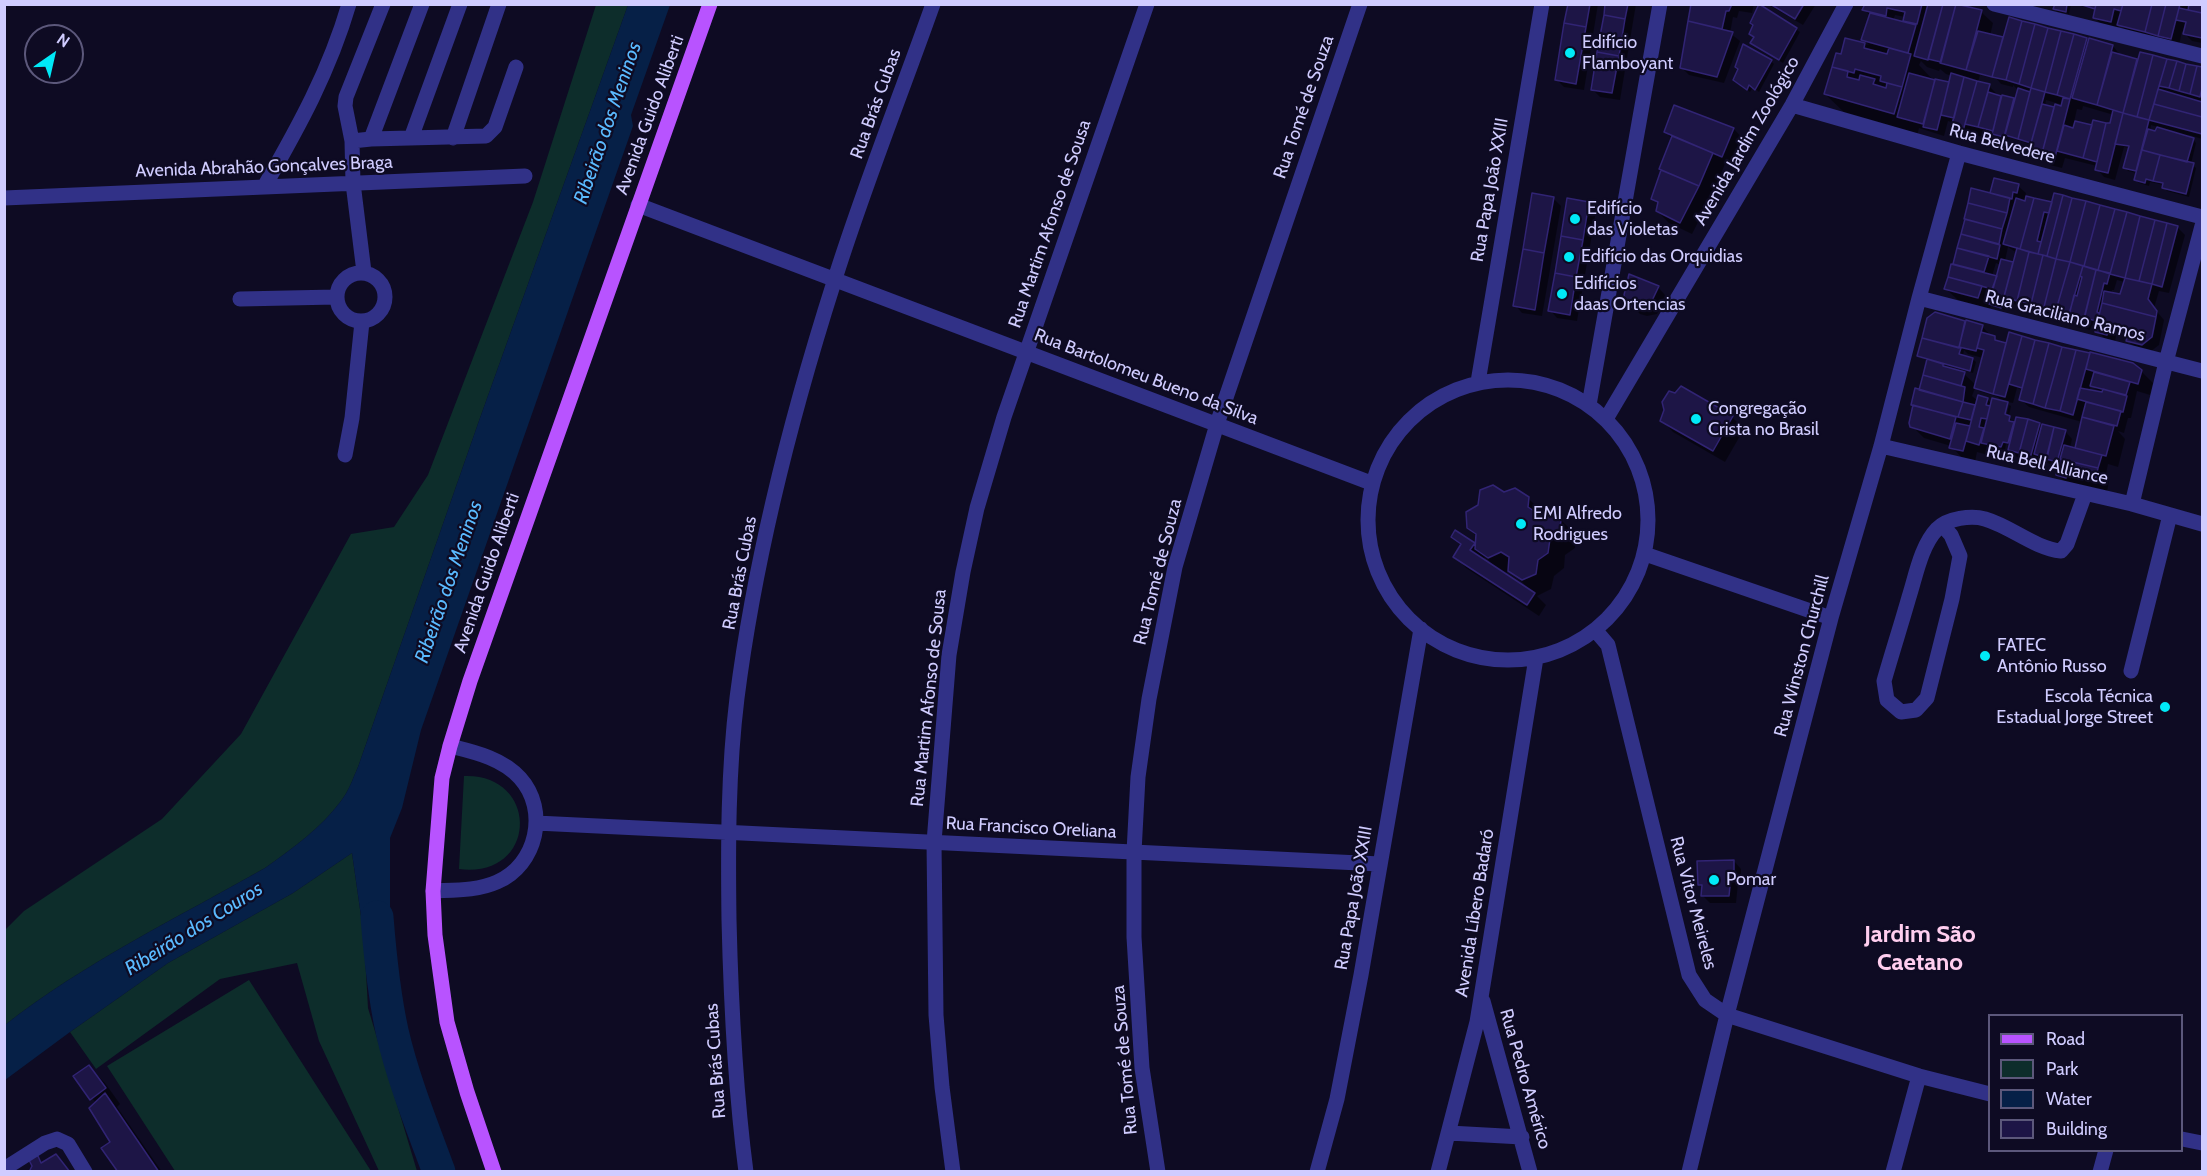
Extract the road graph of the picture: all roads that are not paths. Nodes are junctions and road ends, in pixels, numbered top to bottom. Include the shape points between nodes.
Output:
1 (349, 4) edge
2 (383, 4) edge
3 (422, 4) edge
4 (460, 4) edge
5 (499, 4) edge
6 (710, 4) edge
7 (933, 4) edge
8 (1147, 4) edge
9 (1360, 4) edge
10 (1542, 4) edge
11 (1660, 4) edge
12 (1846, 4) edge
13 (1994, 4) edge
14 (2202, 56) edge
15 (516, 67) dead end
16 (1792, 105) junction
17 (411, 138) junction
18 (453, 138) junction
19 (371, 139) junction
20 (352, 141) junction
21 (1959, 153) junction
22 (525, 176) dead end
23 (353, 183) junction
24 (264, 187) junction
25 (4, 198) edge
26 (638, 205) junction
27 (2202, 217) edge
28 (2202, 226) edge
29 (364, 272) junction
30 (834, 279) junction
31 (336, 297) junction
32 (1919, 298) junction
33 (240, 299) dead end
34 (362, 322) junction
35 (1025, 352) junction
36 (2166, 362) junction
37 (2202, 371) edge
38 (1478, 382) junction
39 (1589, 405) junction
40 (1606, 419) junction
41 (1216, 424) junction
42 (1881, 446) junction
43 (345, 455) dead end
44 (1371, 483) junction
45 (2085, 494) junction
46 (2132, 504) junction
47 (2170, 515) junction
48 (2202, 524) edge
49 (1942, 525) junction
50 (1646, 554) junction
51 (1831, 618) junction
52 (1421, 629) junction
53 (1596, 631) junction
54 (1536, 658) junction
55 (2131, 671) dead end
56 (450, 746) junction
57 (536, 823) junction
58 (728, 832) junction
59 (934, 842) junction
60 (1134, 852) junction
61 (1380, 864) junction
62 (434, 891) junction
63 (1482, 997) junction
64 (1727, 1015) junction
65 (1919, 1076) junction
66 (1988, 1094) edge
67 (1449, 1133) junction
68 (1522, 1137) junction
69 (2183, 1139) edge
70 (2202, 1143) edge
71 (2105, 1152) edge
72 (4, 1169) edge
73 (84, 1172) edge
74 (494, 1172) edge
75 (746, 1172) edge
76 (953, 1172) edge
77 (1158, 1172) edge
78 (1317, 1172) edge
79 (1438, 1172) edge
80 (1530, 1172) edge
81 (1689, 1172) edge
82 (1893, 1172) edge
83 (2100, 1172) edge

1 - 24 street via 326,71
2 - 20 street via 346,97
3 - 19 street
4 - 17 street
5 - 18 street
6 - 26 main road, Avenida Guido Aliberti
7 - 30 street, Rua Brás Cubas
8 - 35 street, Rua Martim Afonso de Sousa
9 - 41 street, Rua Tomé de Souza
10 - 38 street, Rua Papa João XXIII
11 - 39 street
12 - 16 street, Avenida Jardim Zoológico
13 - 14 street
15 - 18 street via 491,132 482,137
16 - 21 street, Rua Belvedere
16 - 40 street, Avenida Jardim Zoológico
17 - 18 street
17 - 19 street
19 - 20 street
20 - 23 street
21 - 27 street, Rua Belvedere
21 - 32 street, Rua Winston Churchill
22 - 23 street, Avenida Abrahão Gonçalves Braga
23 - 24 street, Avenida Abrahão Gonçalves Braga
23 - 29 street
24 - 25 street, Avenida Abrahão Gonçalves Braga
26 - 30 street, Rua Bartolomeu Bueno da Silva
26 - 56 main road, Avenida Guido Aliberti
28 - 36 street
29 - 31 street via 345,279
29 - 34 street via 380,281 386,298 379,315
30 - 35 street, Rua Bartolomeu Bueno da Silva
30 - 58 street, Rua Brás Cubas via 791,429 759,565 737,699
31 - 33 street
31 - 34 street via 344,315
32 - 36 street, Rua Graciliano Ramos
32 - 42 street, Rua Winston Churchill
34 - 43 street
35 - 41 street, Rua Bartolomeu Bueno da Silva
35 - 59 street, Rua Martim Afonso de Sousa via 977,508 963,572 950,656
36 - 37 street, Rua Graciliano Ramos
36 - 46 street
38 - 39 street via 1516,379 1555,387
38 - 44 street via 1445,393 1416,413 1392,439
39 - 40 street
40 - 50 street via 1625,442 1645,487 1649,525
41 - 44 street, Rua Bartolomeu Bueno da Silva
41 - 60 street, Rua Tomé de Souza via 1175,567 1162,629 1138,777
42 - 45 street, Rua Bell Alliance
42 - 51 street, Rua Winston Churchill
44 - 52 street via 1367,507 1369,546 1382,583 1404,615
45 - 46 street, Rua Bell Alliance
45 - 49 street via 2061,551 2046,549 1983,518
46 - 47 street, Rua Bell Alliance
47 - 48 street, Rua Bell Alliance
47 - 55 street
49 - 49 street via 1935,530 1921,559 1884,681 1887,700 1901,712 1916,710 1927,698 1952,599 1960,556
50 - 51 street
50 - 53 street via 1627,598
51 - 64 street, Rua Winston Churchill
52 - 54 street via 1434,640 1469,656 1507,661
52 - 61 street, Rua Papa João XXIII
53 - 54 street via 1571,647
53 - 64 street, Rua Vitor Meireles via 1608,645 1689,975 1705,1000
54 - 63 street, Avenida Líbero Badaró
56 - 57 street via 501,763 519,777 533,802
56 - 62 main road, Avenida Guido Aliberti via 439,804
57 - 58 street, Rua Francisco Oreliana
57 - 62 street via 527,856 509,875 481,887
58 - 59 street, Rua Francisco Oreliana
58 - 75 street, Rua Brás Cubas via 731,1004
59 - 60 street, Rua Francisco Oreliana
59 - 76 street, Rua Martim Afonso de Sousa via 936,1015
60 - 61 street, Rua Francisco Oreliana
60 - 77 street, Rua Tomé de Souza via 1134,937 1142,1068
61 - 78 street, Rua Papa João XXIII via 1337,1099
62 - 74 main road, Avenida Guido Aliberti via 435,935 447,1022
63 - 67 street, Avenida Líbero Badaró
63 - 68 street, Rua Pedro Américo
64 - 65 street, Rua Vitor Meireles
64 - 81 street, Rua Winston Churchill
65 - 66 street, Rua Vitor Meireles
65 - 82 street
67 - 68 street
67 - 79 street, Avenida Líbero Badaró
68 - 80 street, Rua Pedro Américo
69 - 70 street
71 - 83 street
72 - 73 street via 57,1139 68,1144

